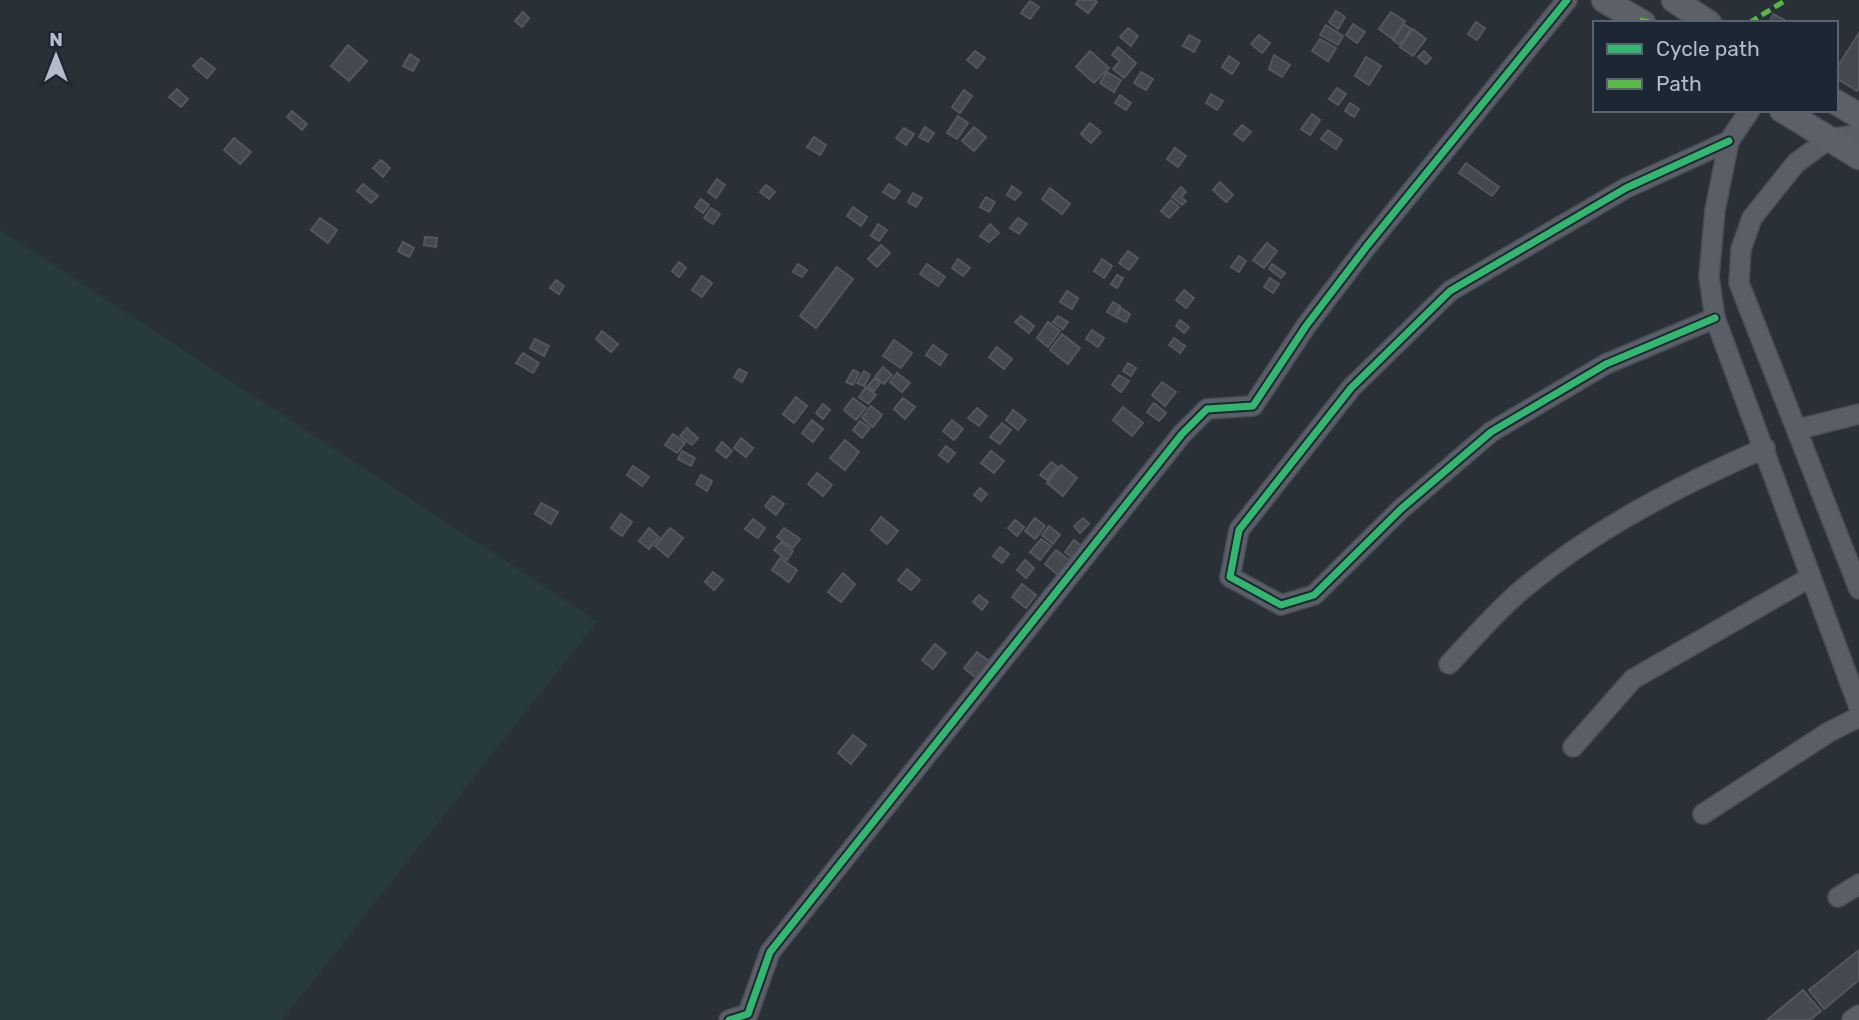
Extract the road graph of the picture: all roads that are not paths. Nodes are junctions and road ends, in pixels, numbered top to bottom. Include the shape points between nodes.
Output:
1 (1567, 0) edge
2 (1604, 0) edge
3 (1674, 0) edge
4 (1640, 21) edge
5 (1706, 21) edge
6 (1838, 103) edge
7 (1749, 112) edge
8 (1785, 112) edge
9 (1859, 116) edge
10 (1859, 134) edge
11 (1829, 139) junction
12 (1729, 141) junction
13 (1859, 157) edge
14 (1715, 318) junction
15 (1859, 414) edge
16 (1798, 429) junction
17 (1765, 448) junction
18 (1854, 559) edge
19 (1811, 577) junction
20 (1859, 589) edge
21 (1448, 664) dead end
22 (1859, 707) edge
23 (1859, 717) edge
24 (1573, 747) dead end
25 (1703, 814) dead end
26 (1859, 884) edge
27 (1838, 897) dead end
28 (1859, 1015) edge
29 (729, 1020) edge
30 (1852, 1020) edge

1 - 29 street via 1313,316 1253,406 1208,410 1182,434 770,951 748,1014
2 - 4 main road
3 - 5 main road
6 - 9 main road
7 - 12 street
8 - 11 main road
10 - 11 street
11 - 13 main road
11 - 16 street via 1796,163 1759,209 1741,249 1740,283
12 - 14 street via 1715,210 1709,277
12 - 14 street via 1626,188 1450,291 1351,388 1239,530 1230,577 1280,605 1314,595 1401,509 1491,432 1606,364
14 - 17 street
15 - 16 street
16 - 18 street
17 - 19 street
17 - 21 street via 1689,481 1602,532 1524,588
18 - 20 street
19 - 22 street
19 - 24 street via 1633,679
23 - 25 street
26 - 27 street
28 - 30 street

